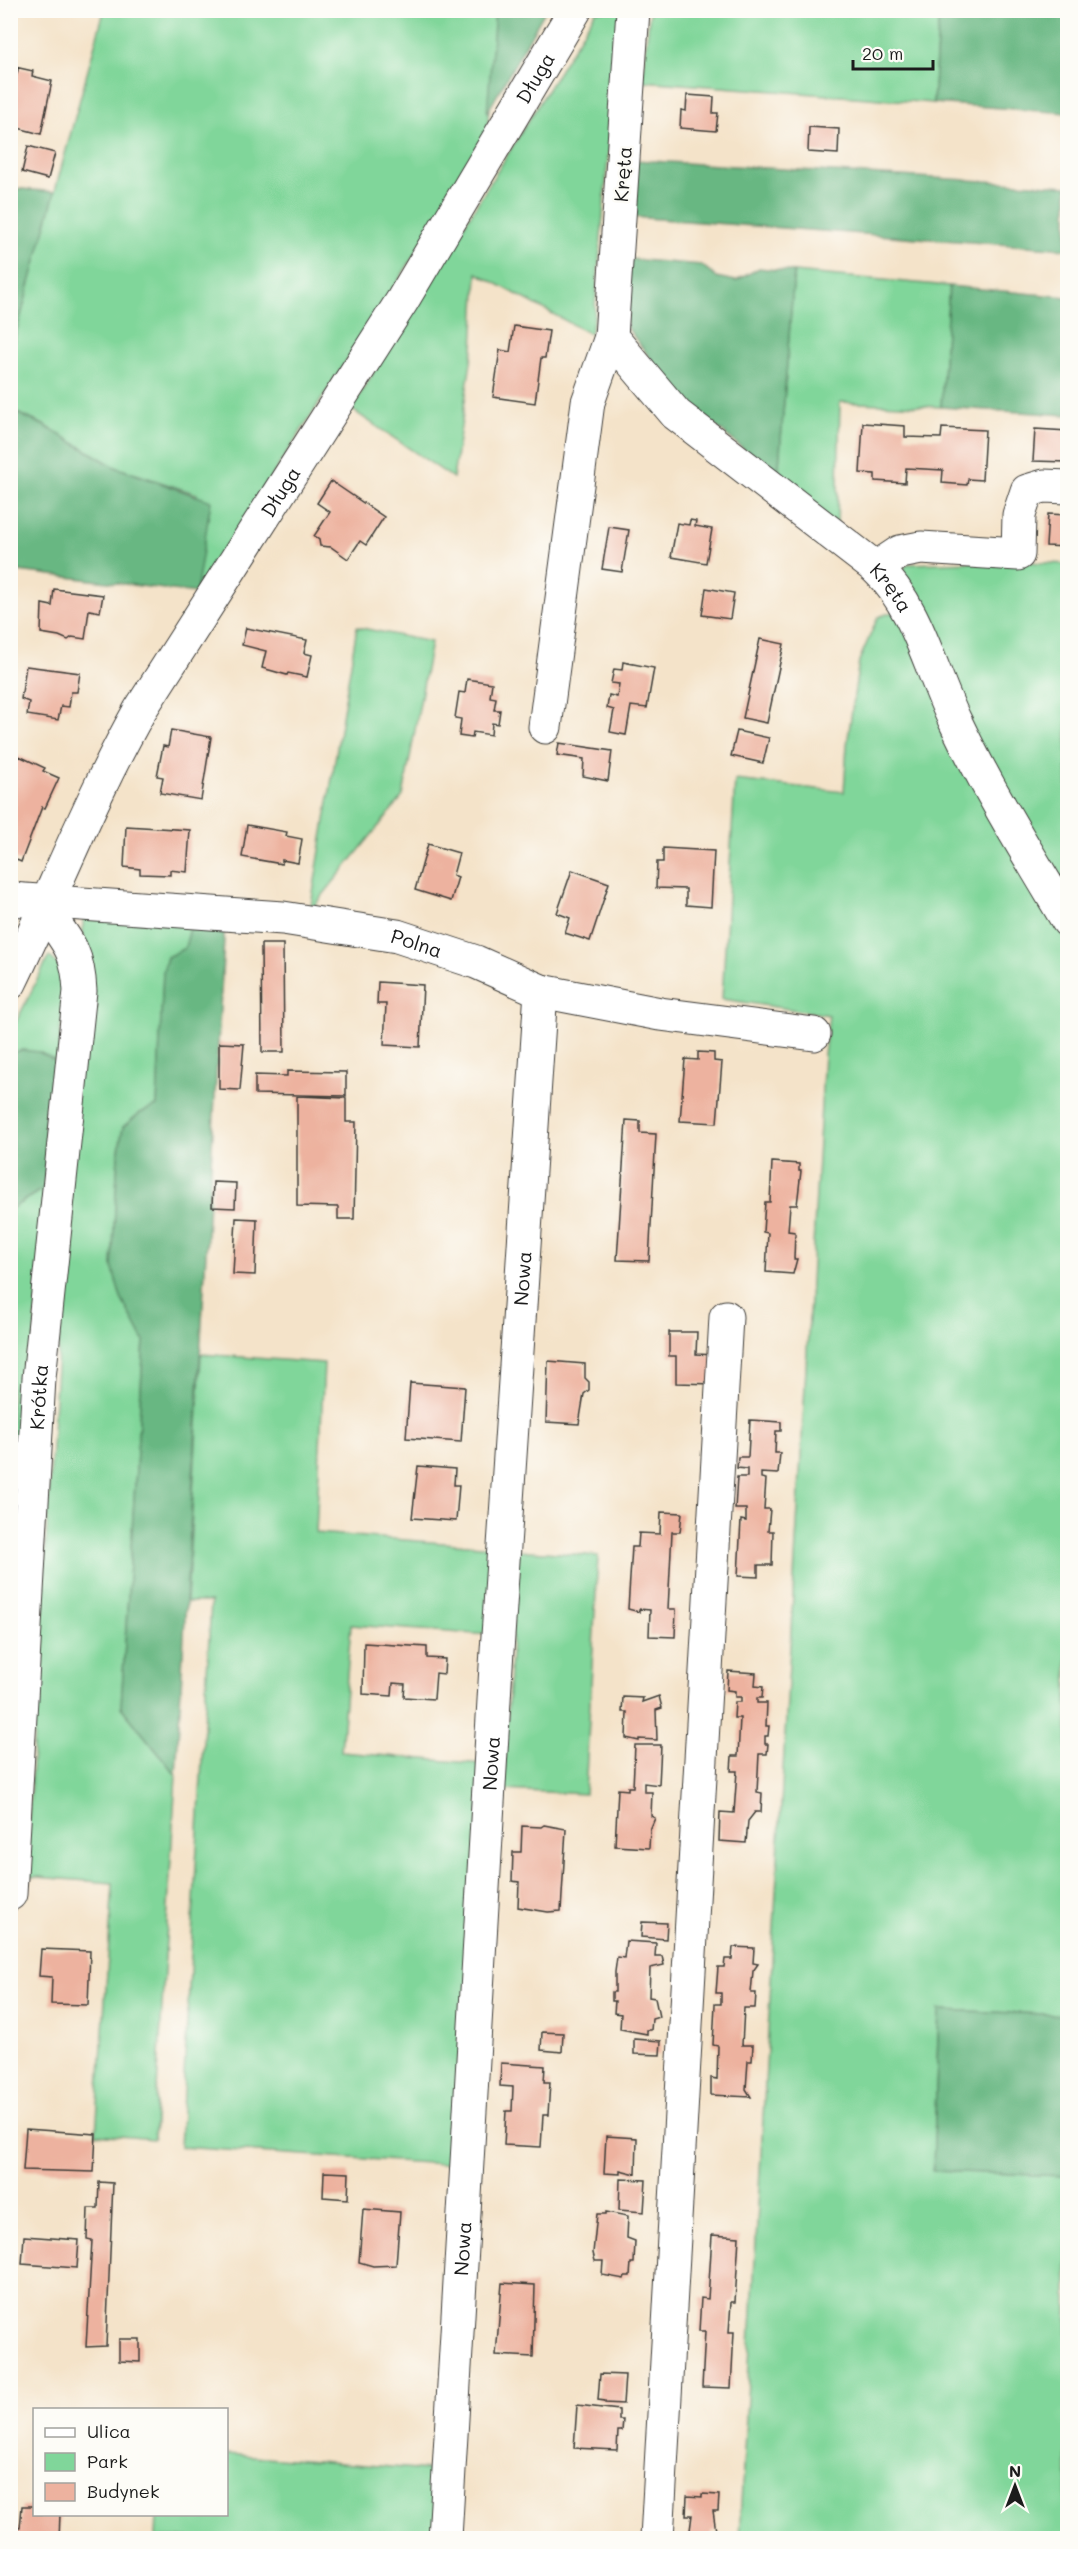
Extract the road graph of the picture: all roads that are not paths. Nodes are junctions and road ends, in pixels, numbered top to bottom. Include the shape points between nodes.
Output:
1 (575, 10) edge
2 (633, 10) edge
3 (611, 337) junction
4 (1068, 487) edge
5 (876, 568) junction
6 (545, 727) dead end
7 (10, 899) edge
8 (47, 907) junction
9 (1068, 921) edge
10 (10, 983) edge
11 (541, 991) junction
12 (814, 1034) dead end
13 (726, 1317) dead end
14 (10, 1894) edge
15 (445, 2538) edge
16 (657, 2538) edge

1 - 8 street, Długa via 402,302 140,710 106,770
2 - 3 street, Kręta
3 - 5 street, Kręta via 676,414
3 - 6 street, Kręta via 588,402
4 - 5 street via 1044,486 1027,491 1019,515 1018,554 921,548 900,552
5 - 9 street, Kręta via 893,584 921,638 955,721
7 - 8 street, Polna
8 - 10 street, Długa
8 - 11 street, Polna via 283,918 396,936 476,962
8 - 14 street, Krótka via 72,947 79,966 80,991 39,1378
11 - 12 street, Polna via 660,1014
11 - 15 street, Nowa
13 - 16 street

